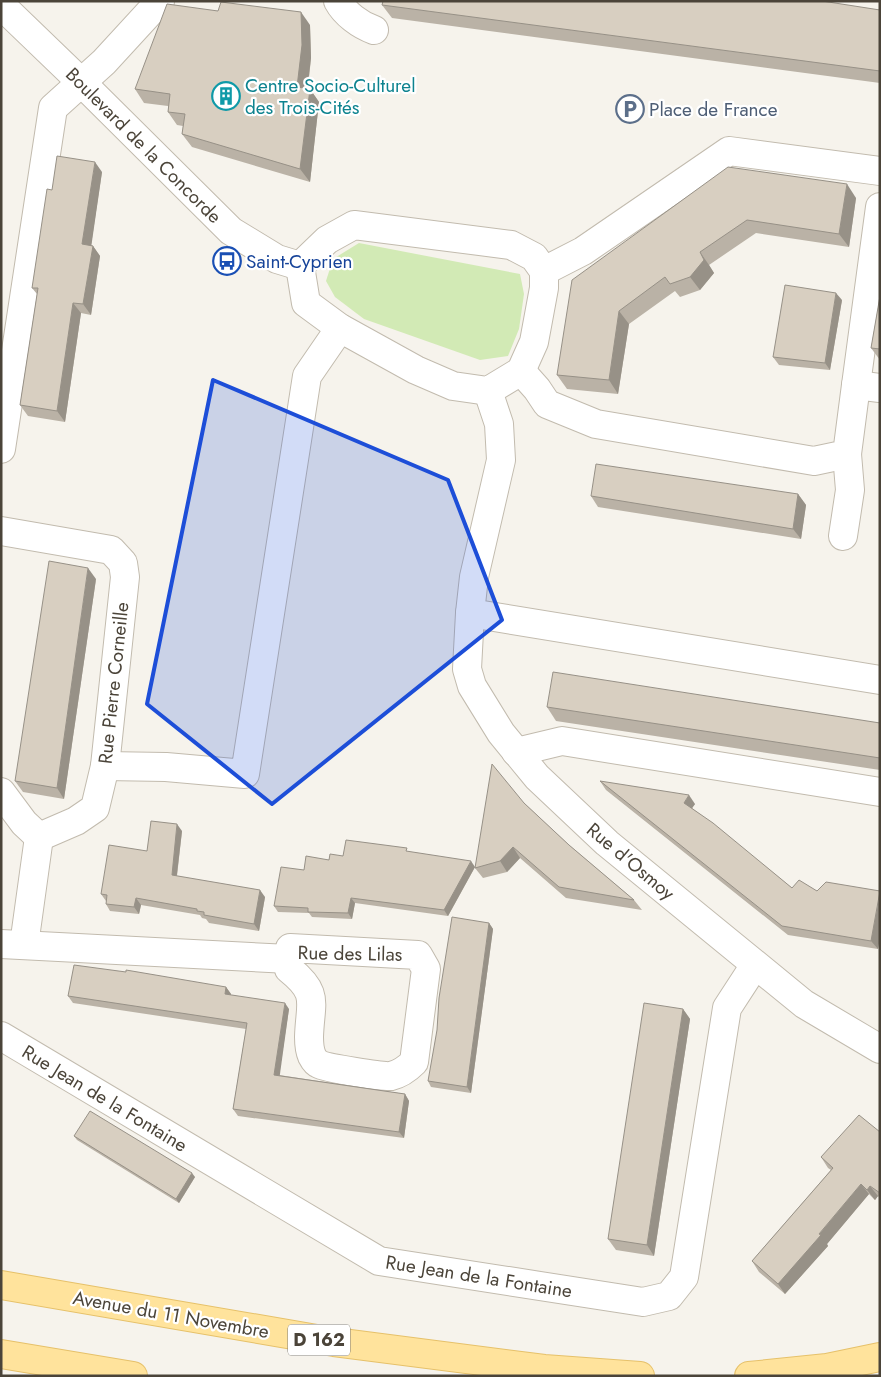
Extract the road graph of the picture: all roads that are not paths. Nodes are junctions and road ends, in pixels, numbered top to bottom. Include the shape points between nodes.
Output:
1 (160, 1) edge
2 (338, 1) edge
3 (1, 5) edge
4 (374, 30) dead end
5 (82, 82) junction
6 (880, 171) edge
7 (880, 207) edge
8 (300, 266) junction
9 (544, 272) junction
10 (340, 328) junction
11 (521, 372) junction
12 (868, 386) edge
13 (488, 391) junction
14 (1, 448) edge
15 (847, 454) junction
16 (1, 532) edge
17 (843, 536) dead end
18 (470, 613) junction
19 (880, 680) edge
20 (516, 752) junction
21 (105, 766) junction
22 (1, 792) edge
23 (880, 792) edge
24 (38, 837) junction
25 (12, 944) edge
26 (290, 959) junction
27 (755, 965) junction
28 (1, 1036) edge
29 (880, 1049) edge
30 (1, 1285) edge
31 (1, 1354) edge
32 (880, 1357) edge
33 (133, 1376) edge
34 (640, 1376) edge
35 (749, 1376) edge

1 - 5 street
2 - 4 street via 343,10
3 - 5 street, Boulevard de la Concorde
5 - 8 street, Boulevard de la Concorde via 231,231 277,259
5 - 14 street via 53,108
6 - 9 street via 728,151 583,251
7 - 12 street
8 - 9 street via 327,240 354,225 402,222 511,245 534,257
8 - 10 street via 306,303
9 - 11 street via 534,342
10 - 13 street via 416,370 453,386
10 - 21 street via 307,376 245,774
11 - 13 street
11 - 15 street via 547,404 596,424 814,460
12 - 15 street
13 - 18 street, Rue d'Osmoy via 499,424 501,460 474,577
15 - 17 street via 850,490
16 - 21 street, Rue Pierre Corneille via 111,550 123,564 125,577
18 - 19 street
18 - 20 street, Rue d'Osmoy via 467,669 472,686
20 - 23 street via 562,740
20 - 27 street, Rue d'Osmoy via 537,778 608,843
21 - 24 street, Rue Pierre Corneille via 95,808 76,821
22 - 24 street
24 - 25 street
25 - 26 street, Rue des Lilas
26 - 26 street, Rue des Lilas via 290,948 418,955 426,969 414,1062 399,1073 386,1076 319,1065 309,1048 311,992 303,980 289,969
27 - 28 street, Rue Jean de la Fontaine via 727,1008 684,1277 669,1296 644,1302 379,1261
27 - 29 street, Rue d'Osmoy via 804,1004
30 - 34 main road, Avenue du 11 Novembre / D 162 via 334,1342 544,1369
31 - 33 main road
32 - 35 main road via 827,1368

